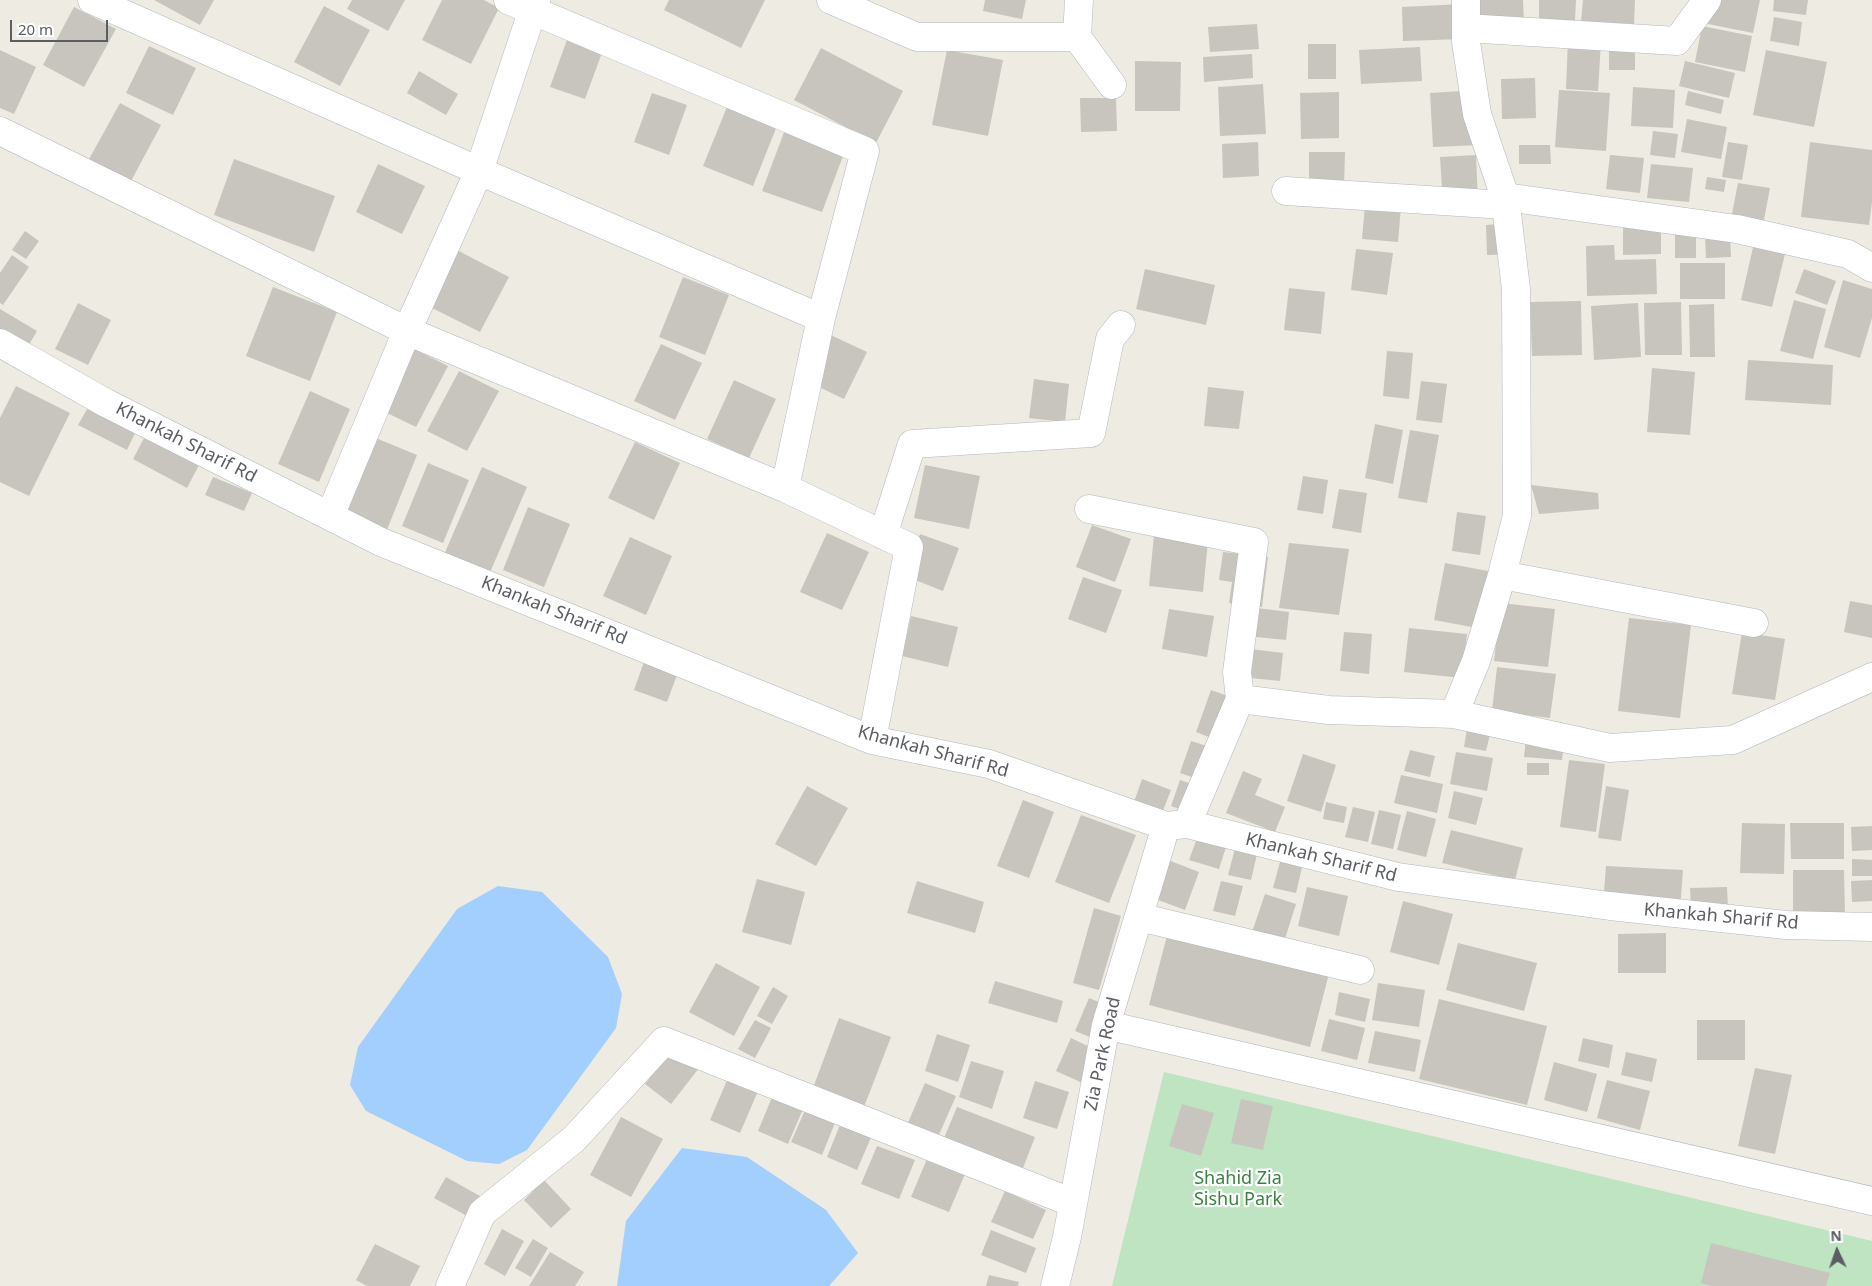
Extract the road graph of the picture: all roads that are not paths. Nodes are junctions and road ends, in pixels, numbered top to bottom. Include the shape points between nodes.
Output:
1 (92, 0) edge
2 (831, 0) edge
3 (1079, 0) edge
4 (1466, 0) edge
5 (1706, 0) edge
6 (525, 4) edge
7 (1466, 28) junction
8 (1077, 37) junction
9 (1112, 85) dead end
10 (0, 130) edge
11 (479, 171) junction
12 (1286, 191) dead end
13 (1505, 201) junction
14 (1872, 268) edge
15 (821, 318) junction
16 (1121, 325) dead end
17 (407, 331) junction
18 (0, 343) edge
19 (785, 488) junction
20 (1089, 509) dead end
21 (330, 516) junction
22 (883, 535) junction
23 (1502, 575) junction
24 (1754, 623) dead end
25 (1872, 677) edge
26 (1240, 699) junction
27 (1454, 714) junction
28 (872, 740) junction
29 (1176, 825) junction
30 (1139, 917) junction
31 (1872, 927) edge
32 (1360, 970) dead end
33 (1106, 1025) junction
34 (1872, 1201) edge
35 (1073, 1203) junction
36 (450, 1286) edge
37 (1055, 1286) edge

1 - 11 street
2 - 8 street via 917,37
3 - 8 street
4 - 7 street
5 - 7 street via 1677,41
6 - 11 street
6 - 15 street via 865,151
7 - 13 street via 1477,114
8 - 9 street
10 - 17 street
11 - 15 street
11 - 17 street
12 - 13 street
13 - 14 street via 1737,229 1848,254
13 - 23 street via 1516,289 1517,516
15 - 19 street
16 - 22 street via 1110,339 1091,433 912,444
17 - 19 street
17 - 21 street
18 - 21 street, Khankah Sharif Rd via 106,403
19 - 22 street
20 - 26 street via 1254,542 1237,672
21 - 28 street, Khankah Sharif Rd via 381,542
22 - 28 street via 910,548
23 - 24 street
23 - 27 street via 1476,662
25 - 27 street via 1733,740 1610,748
26 - 27 street via 1329,710
26 - 29 street, Zia Park Road
28 - 29 street, Khankah Sharif Rd via 989,764
29 - 30 street, Zia Park Road
29 - 31 street, Khankah Sharif Rd via 1398,877 1630,908 1786,924
30 - 32 street
30 - 33 street, Zia Park Road
33 - 34 street
33 - 35 street, Zia Park Road
35 - 36 street via 664,1040 574,1139 482,1213
35 - 37 street, Zia Park Road

